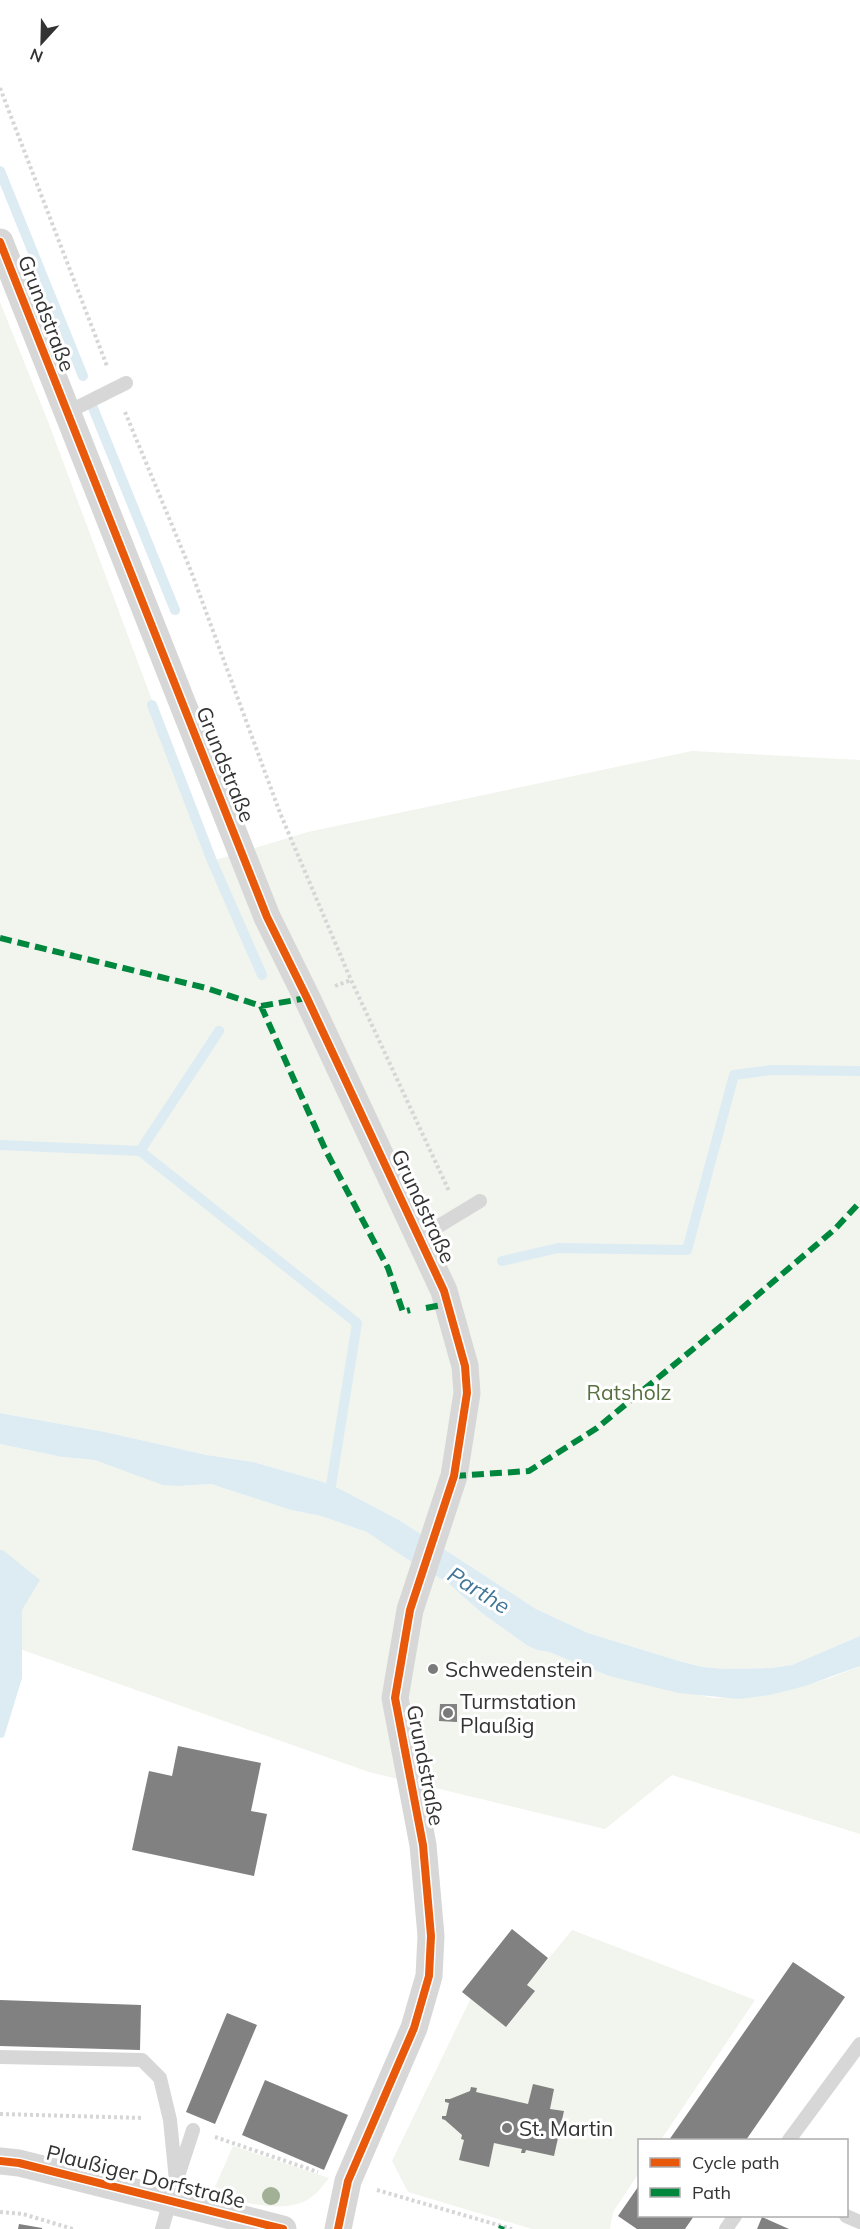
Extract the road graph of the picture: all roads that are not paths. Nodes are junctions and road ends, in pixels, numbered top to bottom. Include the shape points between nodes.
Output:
1 (0, 242) edge
2 (121, 386) road end
3 (66, 413) junction
4 (480, 1200) dead end
5 (419, 1238) junction
6 (860, 2044) edge
7 (0, 2057) edge
8 (193, 2130) road end
9 (790, 2139) edge
10 (0, 2161) edge
11 (173, 2191) junction
12 (271, 2228) edge
13 (162, 2229) edge
14 (338, 2229) edge

1 - 3 street, Grundstraße
2 - 3 lane
3 - 5 street, Grundstraße via 267,917
4 - 5 lane
5 - 14 street, Grundstraße via 444,1291 465,1366 467,1393 454,1476 410,1610 395,1698 423,1845 431,1936 429,1976 414,2028 348,2181
6 - 9 lane
7 - 11 lane via 142,2060 160,2078 171,2120
8 - 11 lane
10 - 11 street, Plaußiger Dorfstraße
11 - 12 street, Plaußiger Dorfstraße
11 - 13 lane

